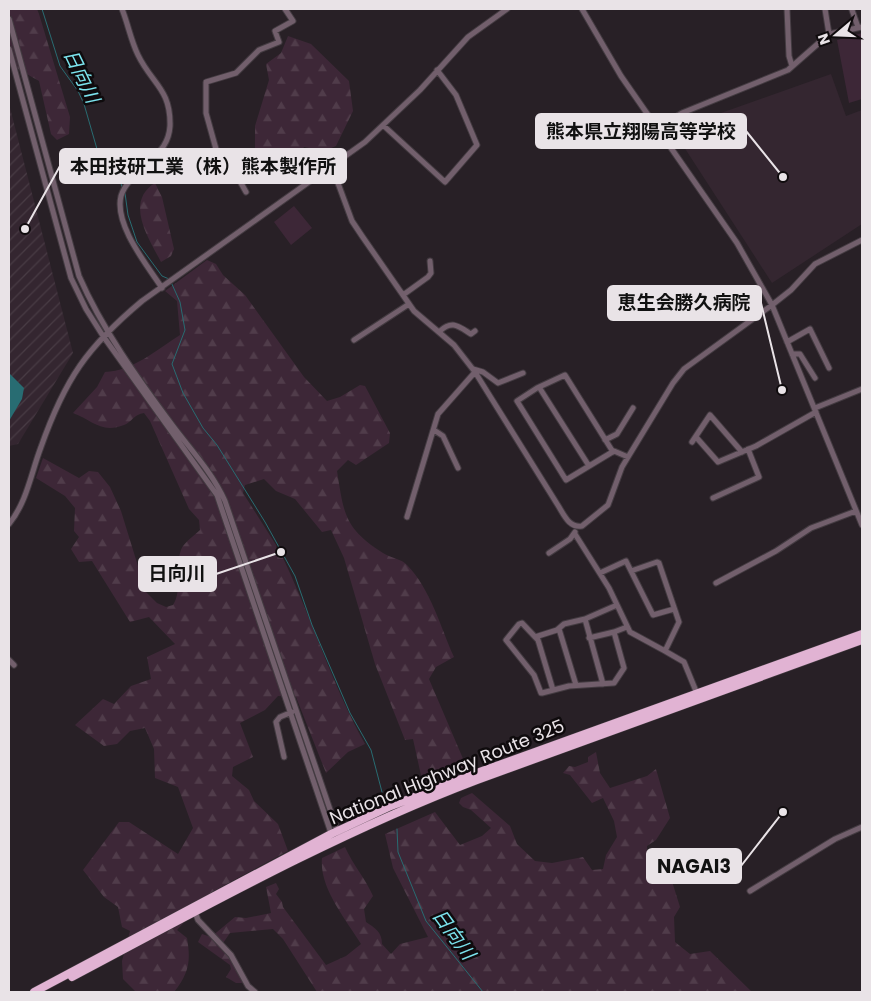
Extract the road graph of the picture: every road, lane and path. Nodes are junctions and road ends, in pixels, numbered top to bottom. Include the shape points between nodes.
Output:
1 (122, 9) edge
2 (285, 9) edge
3 (507, 9) edge
4 (582, 9) edge
5 (787, 9) edge
6 (825, 9) edge
7 (852, 10) edge
8 (9, 19) edge
9 (860, 27) edge
10 (829, 34) junction
11 (9, 49) edge
12 (792, 66) junction
13 (437, 70) junction
14 (384, 126) junction
15 (658, 128) junction
16 (332, 167) junction
17 (246, 192) dead end
18 (862, 240) edge
19 (430, 261) dead end
20 (165, 286) junction
21 (403, 295) junction
22 (409, 304) junction
23 (772, 305) junction
24 (108, 331) junction
25 (475, 331) dead end
26 (440, 332) junction
27 (103, 336) junction
28 (354, 340) dead end
29 (787, 342) junction
30 (792, 354) junction
31 (829, 368) dead end
32 (474, 370) junction
33 (523, 372) dead end
34 (814, 378) dead end
35 (539, 387) junction
36 (862, 389) edge
37 (633, 408) dead end
38 (815, 410) junction
39 (434, 430) junction
40 (605, 440) junction
41 (748, 449) junction
42 (612, 452) junction
43 (742, 452) junction
44 (628, 457) junction
45 (589, 466) junction
46 (458, 468) dead end
47 (713, 498) dead end
48 (856, 511) junction
49 (407, 516) dead end
50 (9, 524) edge
51 (862, 525) edge
52 (577, 527) junction
53 (575, 534) junction
54 (549, 553) dead end
55 (631, 571) junction
56 (600, 573) junction
57 (716, 582) dead end
58 (617, 606) junction
59 (674, 609) junction
60 (585, 619) junction
61 (627, 627) junction
62 (559, 629) junction
63 (614, 632) junction
64 (862, 634) edge
65 (535, 637) junction
66 (589, 638) junction
67 (862, 640) edge
68 (665, 651) junction
69 (9, 660) edge
70 (14, 665) dead end
71 (603, 684) junction
72 (576, 685) junction
73 (553, 690) junction
74 (699, 697) junction
75 (294, 712) junction
76 (284, 757) dead end
77 (862, 827) edge
78 (334, 832) junction
79 (338, 842) junction
80 (750, 891) dead end
81 (195, 912) junction
82 (34, 992) edge
83 (43, 992) edge
84 (255, 992) edge

1 - 20 street via 138,54 163,90 169,109 170,127 166,144 125,187 121,196 123,216 136,250
2 - 17 street via 293,21 275,31 279,42 259,50 236,73 206,82 206,113 216,149 232,167
3 - 13 street via 468,37
4 - 15 street via 621,76
5 - 12 street
6 - 10 street
7 - 9 street
8 - 24 street via 79,276
9 - 10 street
10 - 12 street
11 - 27 street via 71,278
12 - 15 street via 682,113
13 - 14 street
13 - 14 street via 456,95 477,145 444,182
14 - 16 street
15 - 23 street via 737,242
16 - 20 street
16 - 21 street via 352,221
18 - 23 street via 814,264
19 - 21 street via 428,277
20 - 24 street
21 - 22 street
22 - 26 street via 420,318
22 - 28 street
23 - 29 street
23 - 44 street via 679,374
24 - 27 street
24 - 75 street via 220,490 237,531
25 - 26 street via 471,334 451,324
26 - 32 street
27 - 50 street via 74,371 41,446 22,505
27 - 75 street via 217,494
29 - 30 street
29 - 31 street via 810,329
30 - 34 street via 800,354
30 - 38 street
32 - 33 street via 484,372 498,383
32 - 39 street via 438,414
32 - 52 street via 559,508
35 - 40 street via 565,376
35 - 45 street
35 - 45 street via 517,400 566,480
36 - 38 street
37 - 40 street via 617,434
38 - 41 street
38 - 48 street
39 - 46 street via 443,436
39 - 49 street
40 - 42 street
41 - 43 street
41 - 47 street via 759,477
42 - 44 street
42 - 45 street
43 - 43 street via 718,462 694,440 710,415
44 - 52 street via 608,505
48 - 51 street
48 - 57 street via 811,528 776,551
52 - 53 street
53 - 54 street
53 - 56 street
55 - 56 street via 624,561
55 - 59 street via 653,615
55 - 59 street via 658,562
56 - 58 street
58 - 60 street
58 - 61 street
59 - 68 street via 679,624
60 - 62 street via 564,624
60 - 66 street
61 - 63 street
61 - 68 street via 634,635
62 - 65 street
62 - 72 street
63 - 66 street
63 - 71 street via 624,668 614,683
64 - 74 highway, National Highway Route 325
65 - 73 street
65 - 73 street via 520,623 505,638 533,674 540,693
66 - 71 street
67 - 74 highway, National Highway Route 325
68 - 74 street via 684,662
69 - 70 street
71 - 72 street
72 - 73 street
74 - 78 highway, National Highway Route 325 via 465,778
74 - 79 highway, National Highway Route 325 via 467,784
75 - 76 street via 276,722
75 - 78 street
77 - 80 street via 835,839
78 - 79 street
78 - 82 highway, National Highway Route 325
79 - 81 highway, National Highway Route 325
81 - 83 highway, National Highway Route 325
81 - 84 street via 198,920 231,955 248,986

